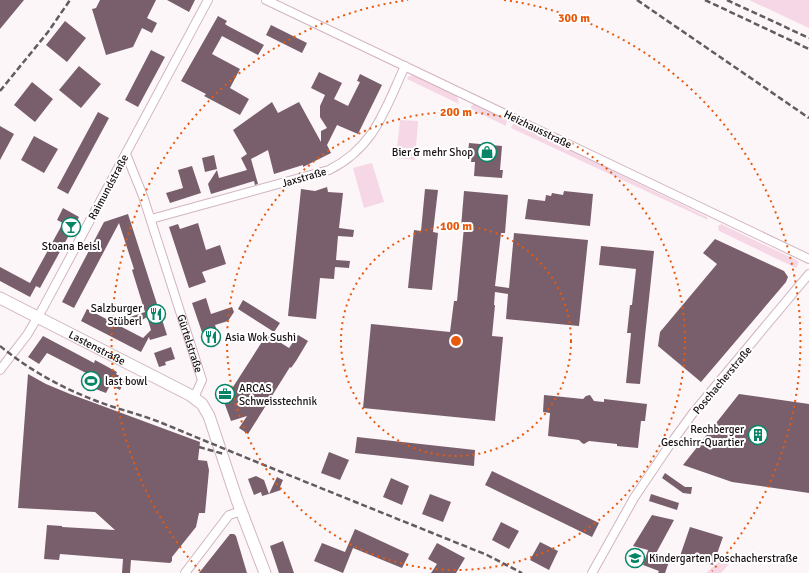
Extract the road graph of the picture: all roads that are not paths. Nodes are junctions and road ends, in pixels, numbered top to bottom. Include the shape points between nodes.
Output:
1 (208, 0) edge
2 (266, 0) edge
3 (405, 66) junction
4 (126, 154) junction
5 (151, 219) junction
6 (809, 259) edge
7 (809, 274) edge
8 (0, 298) edge
9 (38, 318) junction
10 (0, 370) edge
11 (194, 398) junction
12 (242, 511) junction
13 (185, 573) edge
14 (265, 573) edge
15 (592, 573) edge

1 - 4 street, Raimundstraße
2 - 3 street, Heizhausstraße
3 - 5 street, Jaxstraße via 373,133 361,148 341,164 329,170
3 - 6 street, Heizhausstraße
4 - 5 street, Gürtelstraße
4 - 9 street, Raimundstraße
5 - 11 street, Gürtelstraße via 202,380
7 - 15 street, Poschacherstraße via 677,435 643,482
8 - 9 main road, Lastenstraße
9 - 10 street, Raimundstraße
9 - 11 main road, Lastenstraße
11 - 12 main road via 202,404 209,416
12 - 13 street via 229,515
12 - 14 main road

